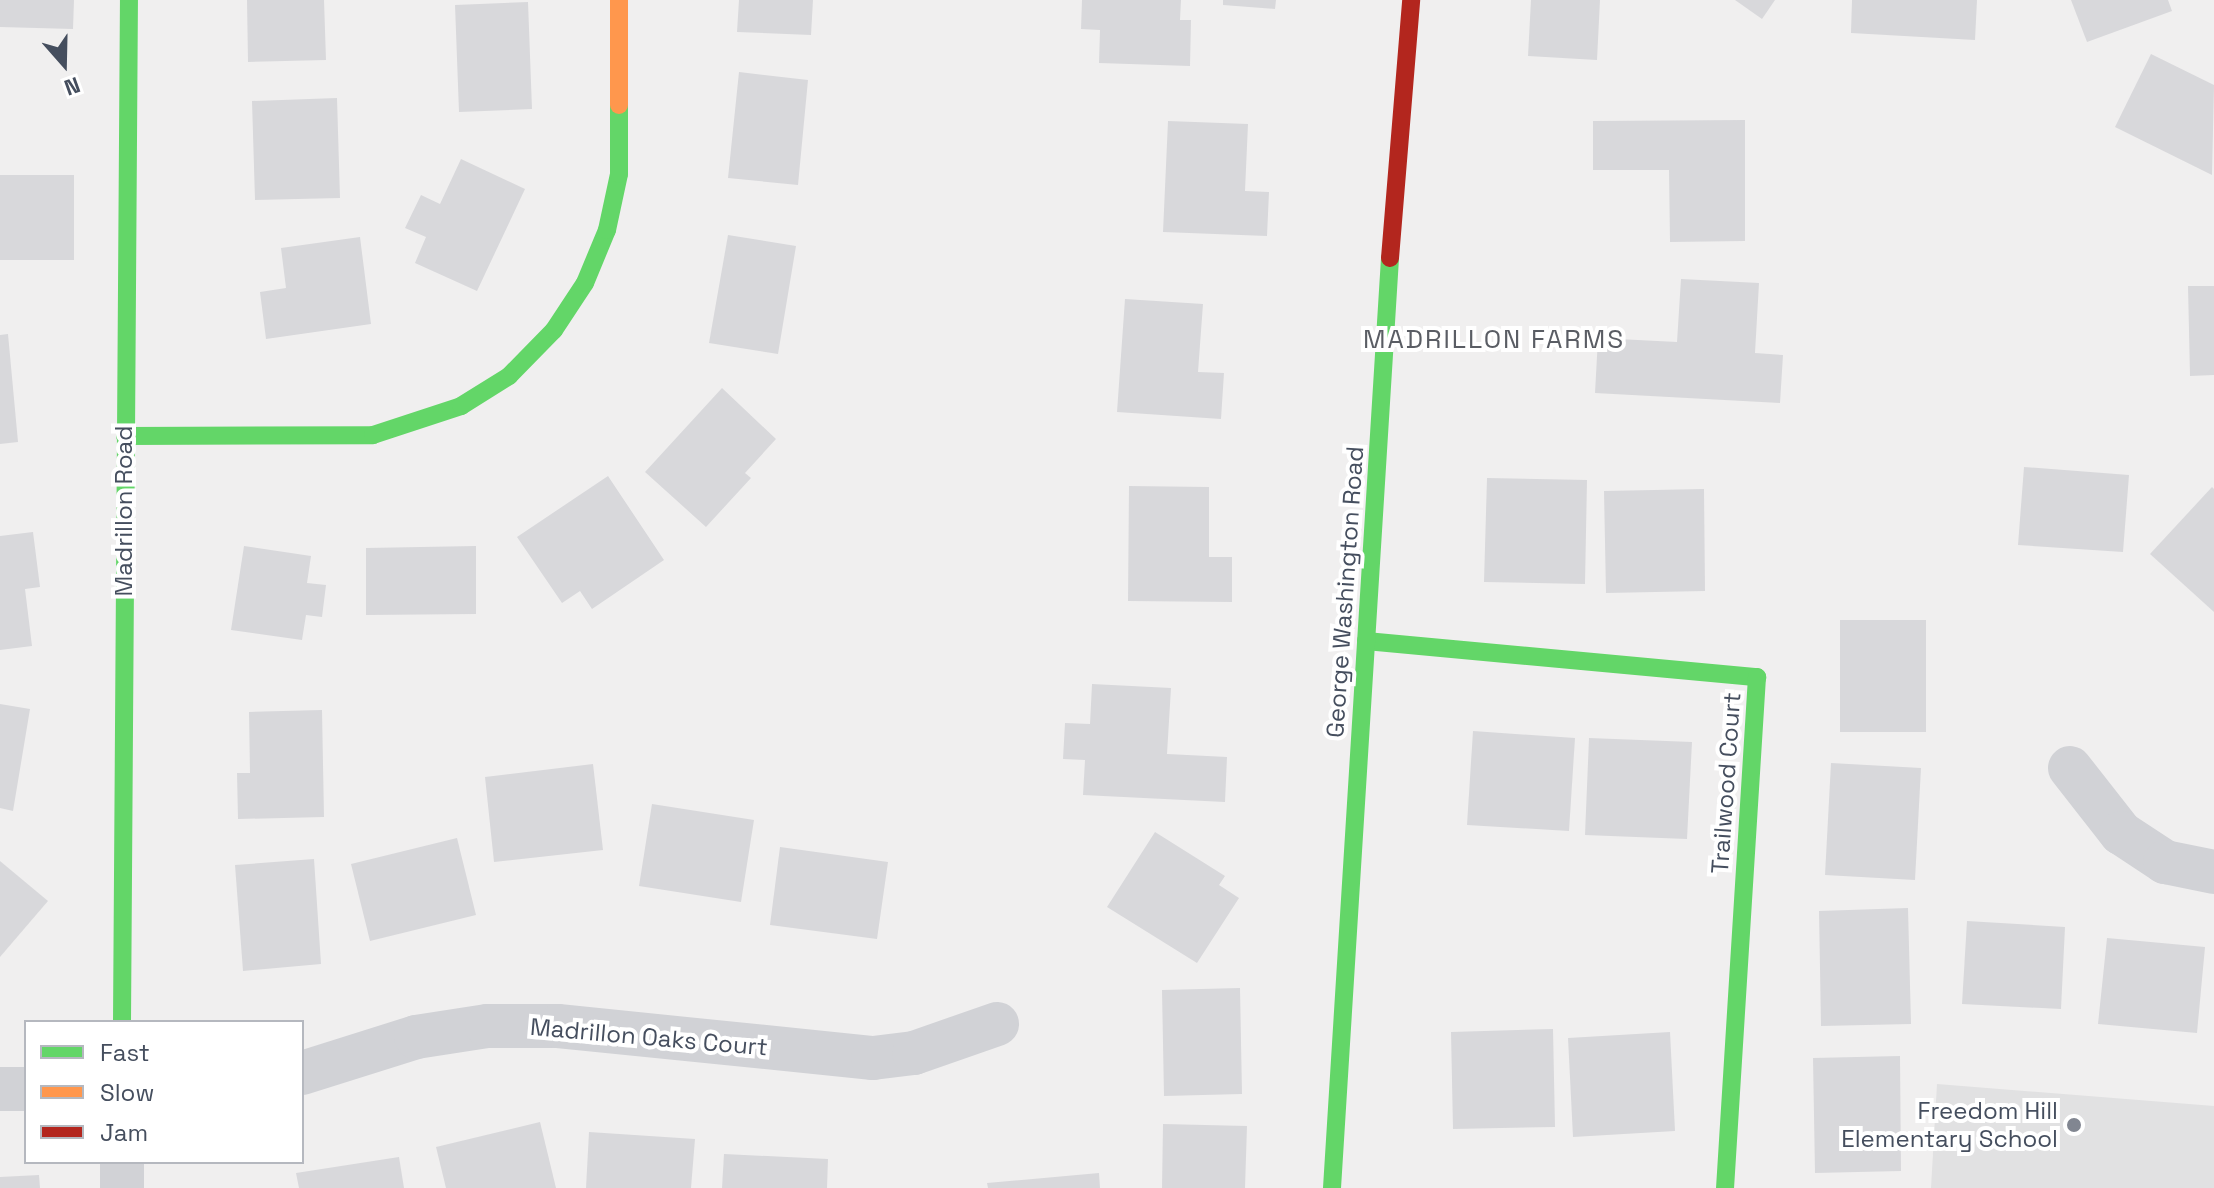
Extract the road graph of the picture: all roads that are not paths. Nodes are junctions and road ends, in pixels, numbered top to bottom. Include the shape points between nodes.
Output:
1 (129, 0) edge
2 (619, 0) edge
3 (1411, 0) edge
4 (125, 436) junction
5 (1366, 641) junction
6 (2070, 768) dead end
7 (2214, 872) edge
8 (122, 1020) edge
9 (997, 1024) dead end
10 (304, 1072) edge
11 (0, 1089) edge
12 (24, 1089) edge
13 (122, 1164) edge
14 (122, 1188) edge
15 (1332, 1188) edge
16 (1725, 1188) edge

1 - 4 street, Madrillon Road
2 - 4 street via 619,174 607,230 585,283 554,330 509,376 461,406 373,435
3 - 5 street, George Washington Road via 1412,36 1396,153
4 - 8 street, Madrillon Road
5 - 15 street, George Washington Road
5 - 16 street, Trailwood Court via 1757,677
6 - 7 street via 2121,833 2165,862
9 - 10 street, Madrillon Oaks Court via 914,1053 873,1058 558,1026 487,1026 416,1037
11 - 12 street
13 - 14 street

